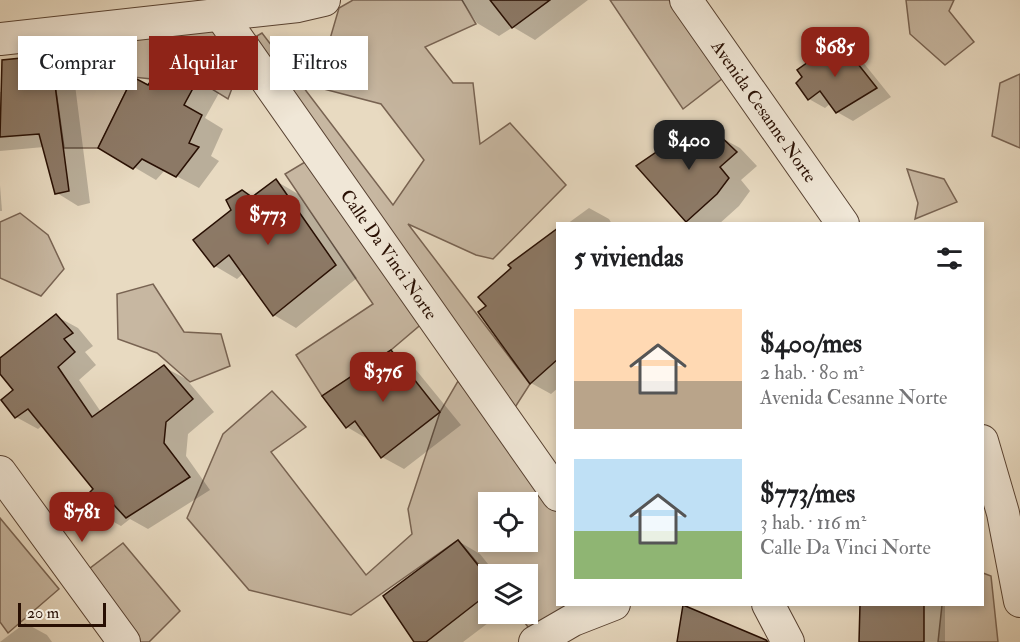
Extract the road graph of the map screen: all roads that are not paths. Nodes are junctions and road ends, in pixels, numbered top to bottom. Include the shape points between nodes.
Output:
1 (324, 0) edge
2 (686, 0) edge
3 (220, 14) junction
4 (0, 39) edge
5 (842, 222) edge
6 (984, 448) edge
7 (0, 472) edge
8 (556, 492) edge
9 (1002, 513) edge
10 (1020, 601) edge
11 (609, 606) edge
12 (769, 606) edge
13 (123, 642) edge
14 (535, 642) edge
15 (788, 642) edge

1 - 3 street
2 - 5 street, Avenida Cesanne Norte
3 - 4 street
3 - 8 street, Calle Da Vinci Norte
6 - 9 street
7 - 13 street
9 - 10 street
11 - 14 street via 573,620
12 - 15 street

